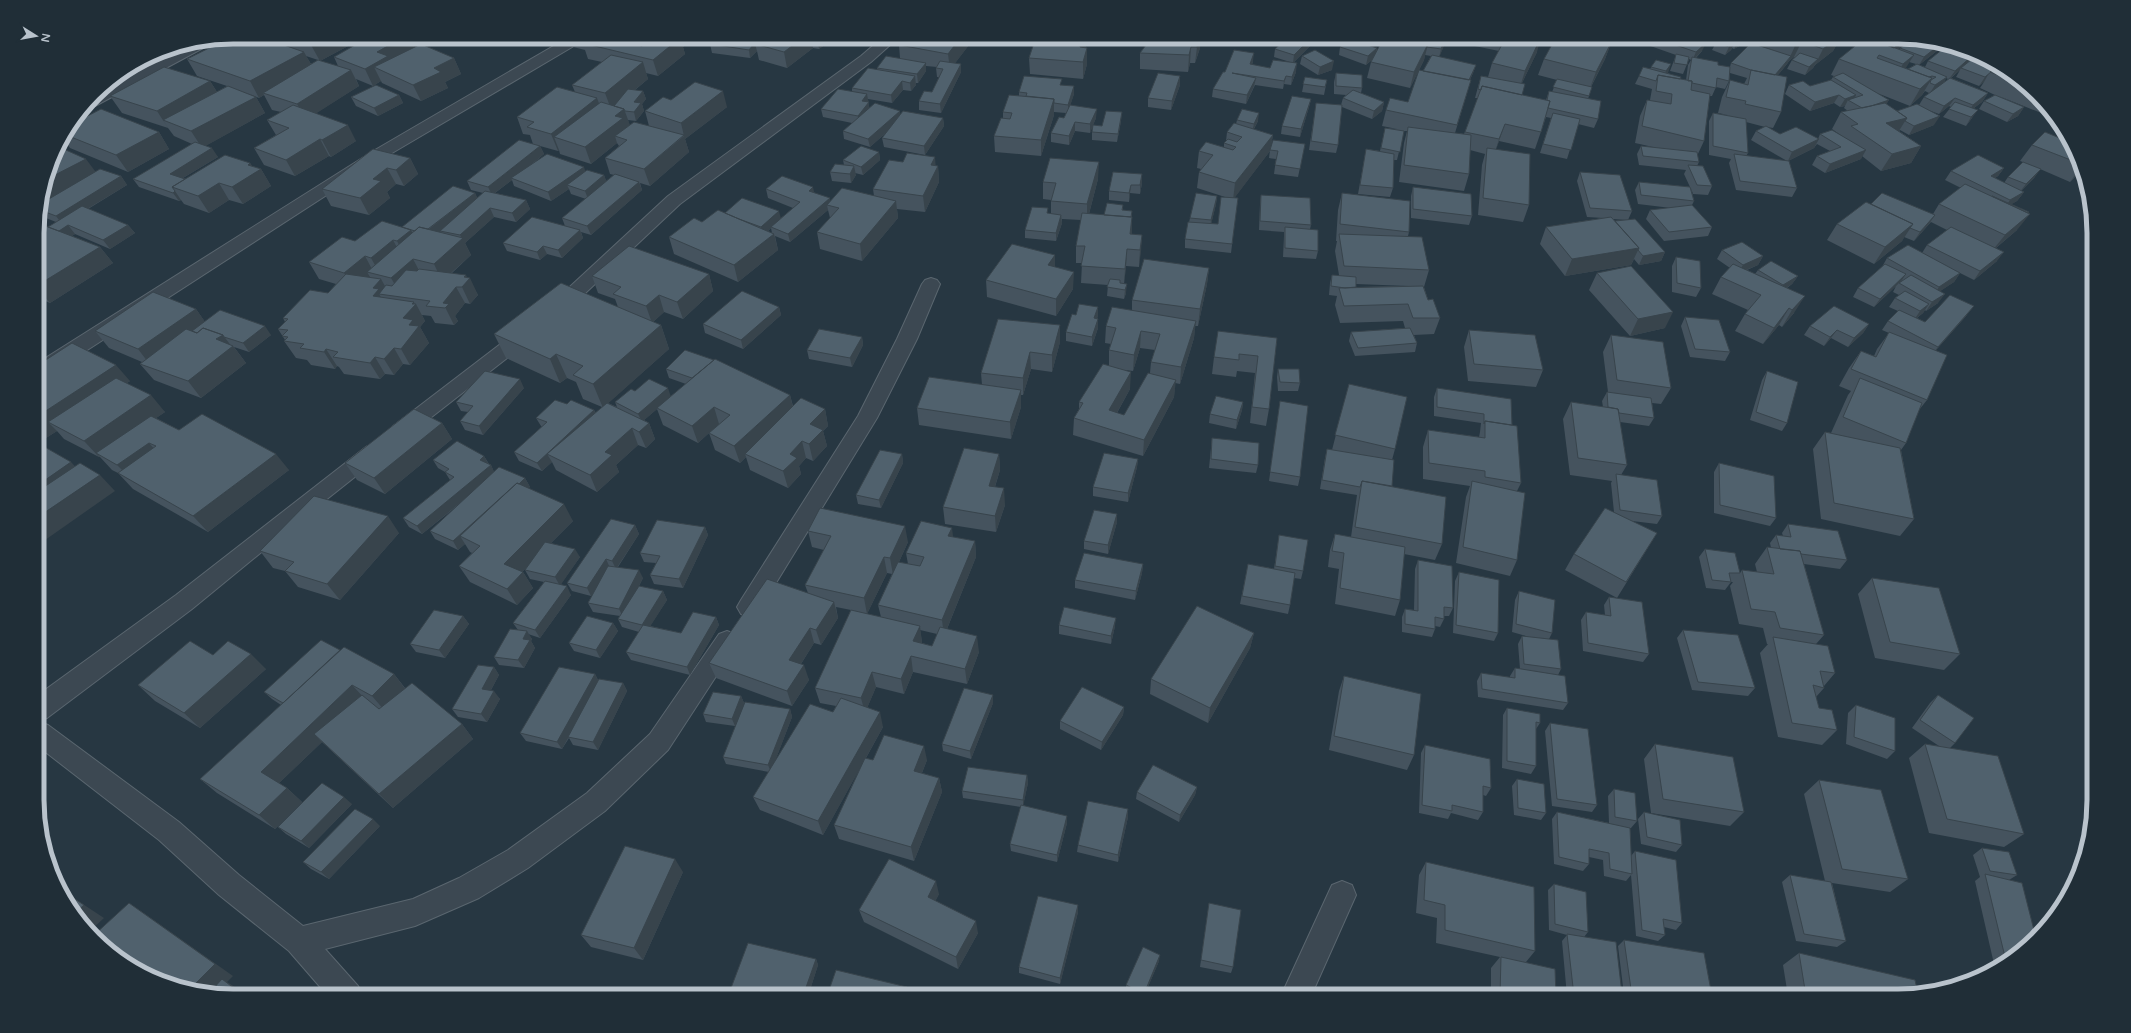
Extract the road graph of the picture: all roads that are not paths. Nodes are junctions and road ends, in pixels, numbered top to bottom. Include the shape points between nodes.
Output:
1 (567, 44) edge
2 (884, 44) edge
3 (191, 49) edge
4 (101, 97) edge
5 (931, 284) dead end
6 (44, 368) edge
7 (44, 706) edge
8 (44, 737) edge
9 (1342, 895) dead end
10 (299, 940) junction
11 (342, 989) edge
12 (1299, 989) edge

1 - 6 street via 381,153
2 - 7 street via 674,200 566,303 294,512 184,602
3 - 4 street
5 - 10 street via 907,339 867,418 757,595 659,742 596,802 518,859 469,888 415,912
8 - 10 street via 169,831 229,885
9 - 12 street
10 - 11 street

